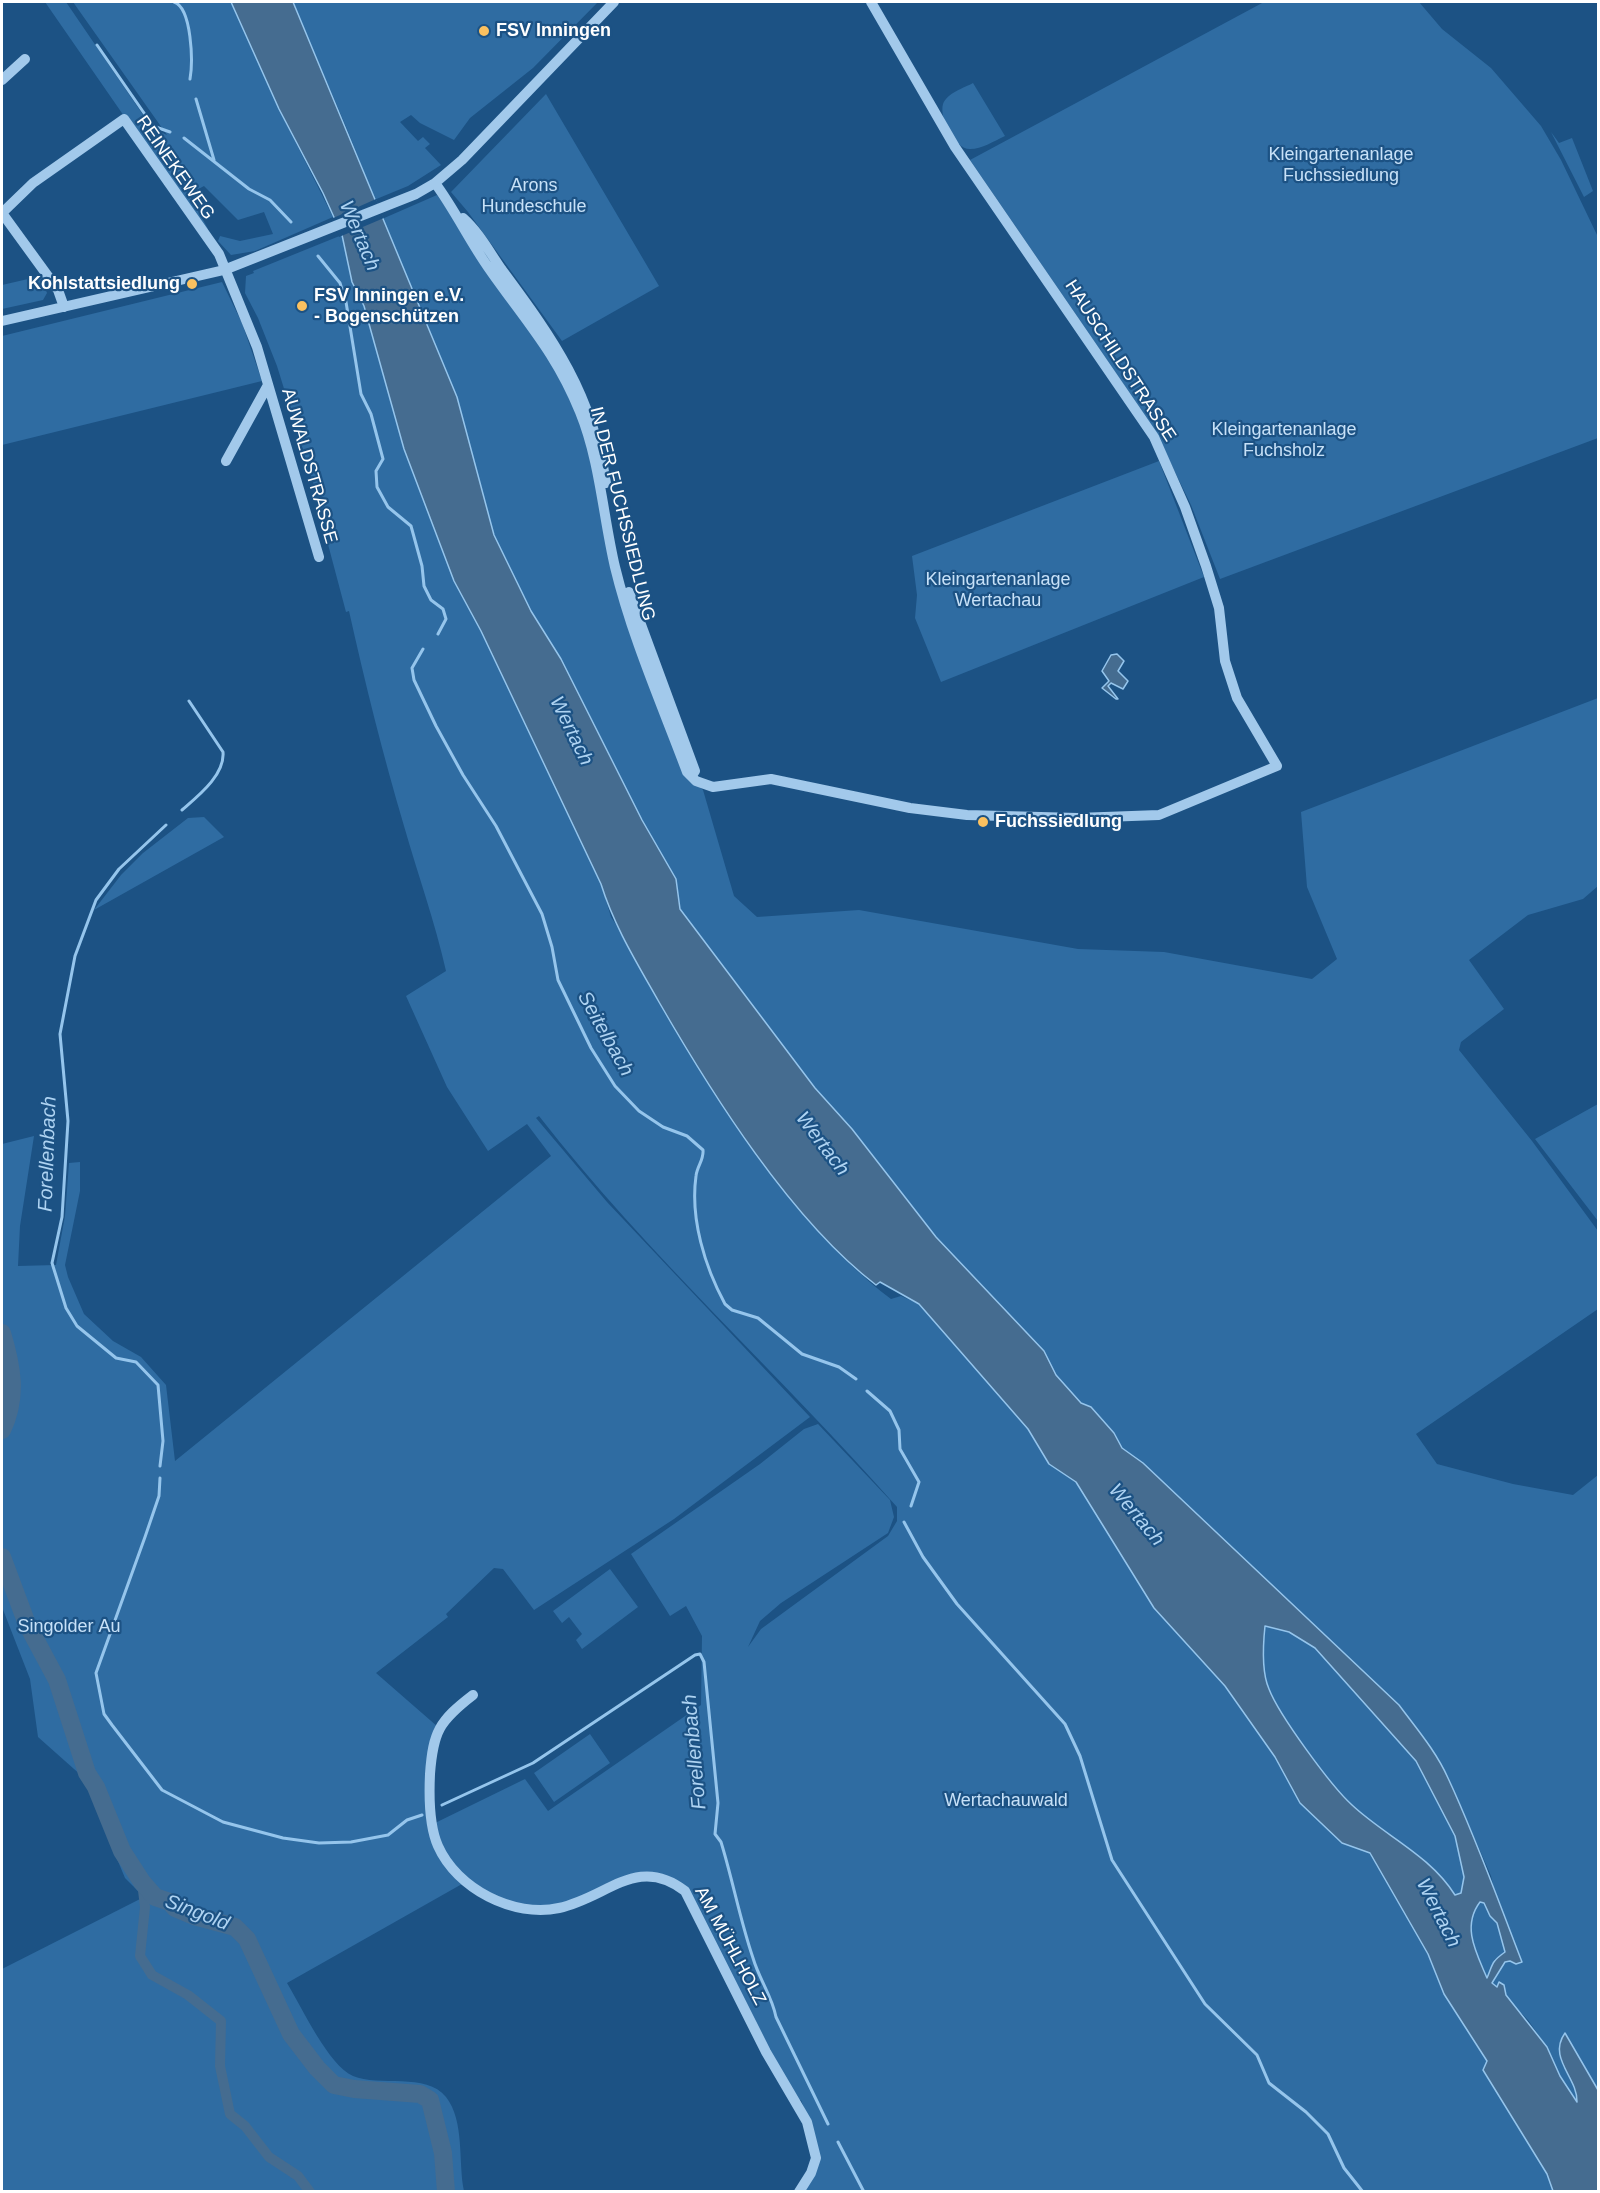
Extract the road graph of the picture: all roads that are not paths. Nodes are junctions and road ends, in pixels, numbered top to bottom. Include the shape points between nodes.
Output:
1 (614, 2) edge
2 (871, 2) edge
3 (25, 59) dead end
4 (2, 80) edge
5 (435, 183) junction
6 (2, 213) edge
7 (225, 270) junction
8 (64, 306) junction
9 (2, 321) edge
10 (268, 385) junction
11 (226, 461) dead end
12 (318, 557) dead end
13 (1277, 766) joint
14 (473, 1695) dead end
15 (799, 2192) edge

1 - 5 street via 462,160
2 - 13 street, HAUSCHILDSTRASSE via 955,147 1154,437 1206,566 1219,608 1225,662 1237,698
3 - 4 street
5 - 7 street via 326,232
5 - 13 street, IN DER FUCHSSIEDLUNG via 483,260 556,360 582,415 630,619 687,772 696,781 713,787 771,779 910,808 967,815 1077,818 1159,815
6 - 7 street, REINEKEWEG via 33,183 124,119 219,254
6 - 8 street via 58,290
7 - 8 street
7 - 10 street, AUWALDSTRASSE via 257,347
8 - 9 street
10 - 11 street, AUWALDSTRASSE
10 - 12 street, AUWALDSTRASSE
14 - 15 street, AM MÜHLHOLZ via 449,1713 438,1727 432,1747 433,1825 448,1863 480,1891 518,1908 559,1908 636,1876 663,1878 685,1892 766,2052 807,2122 816,2158

